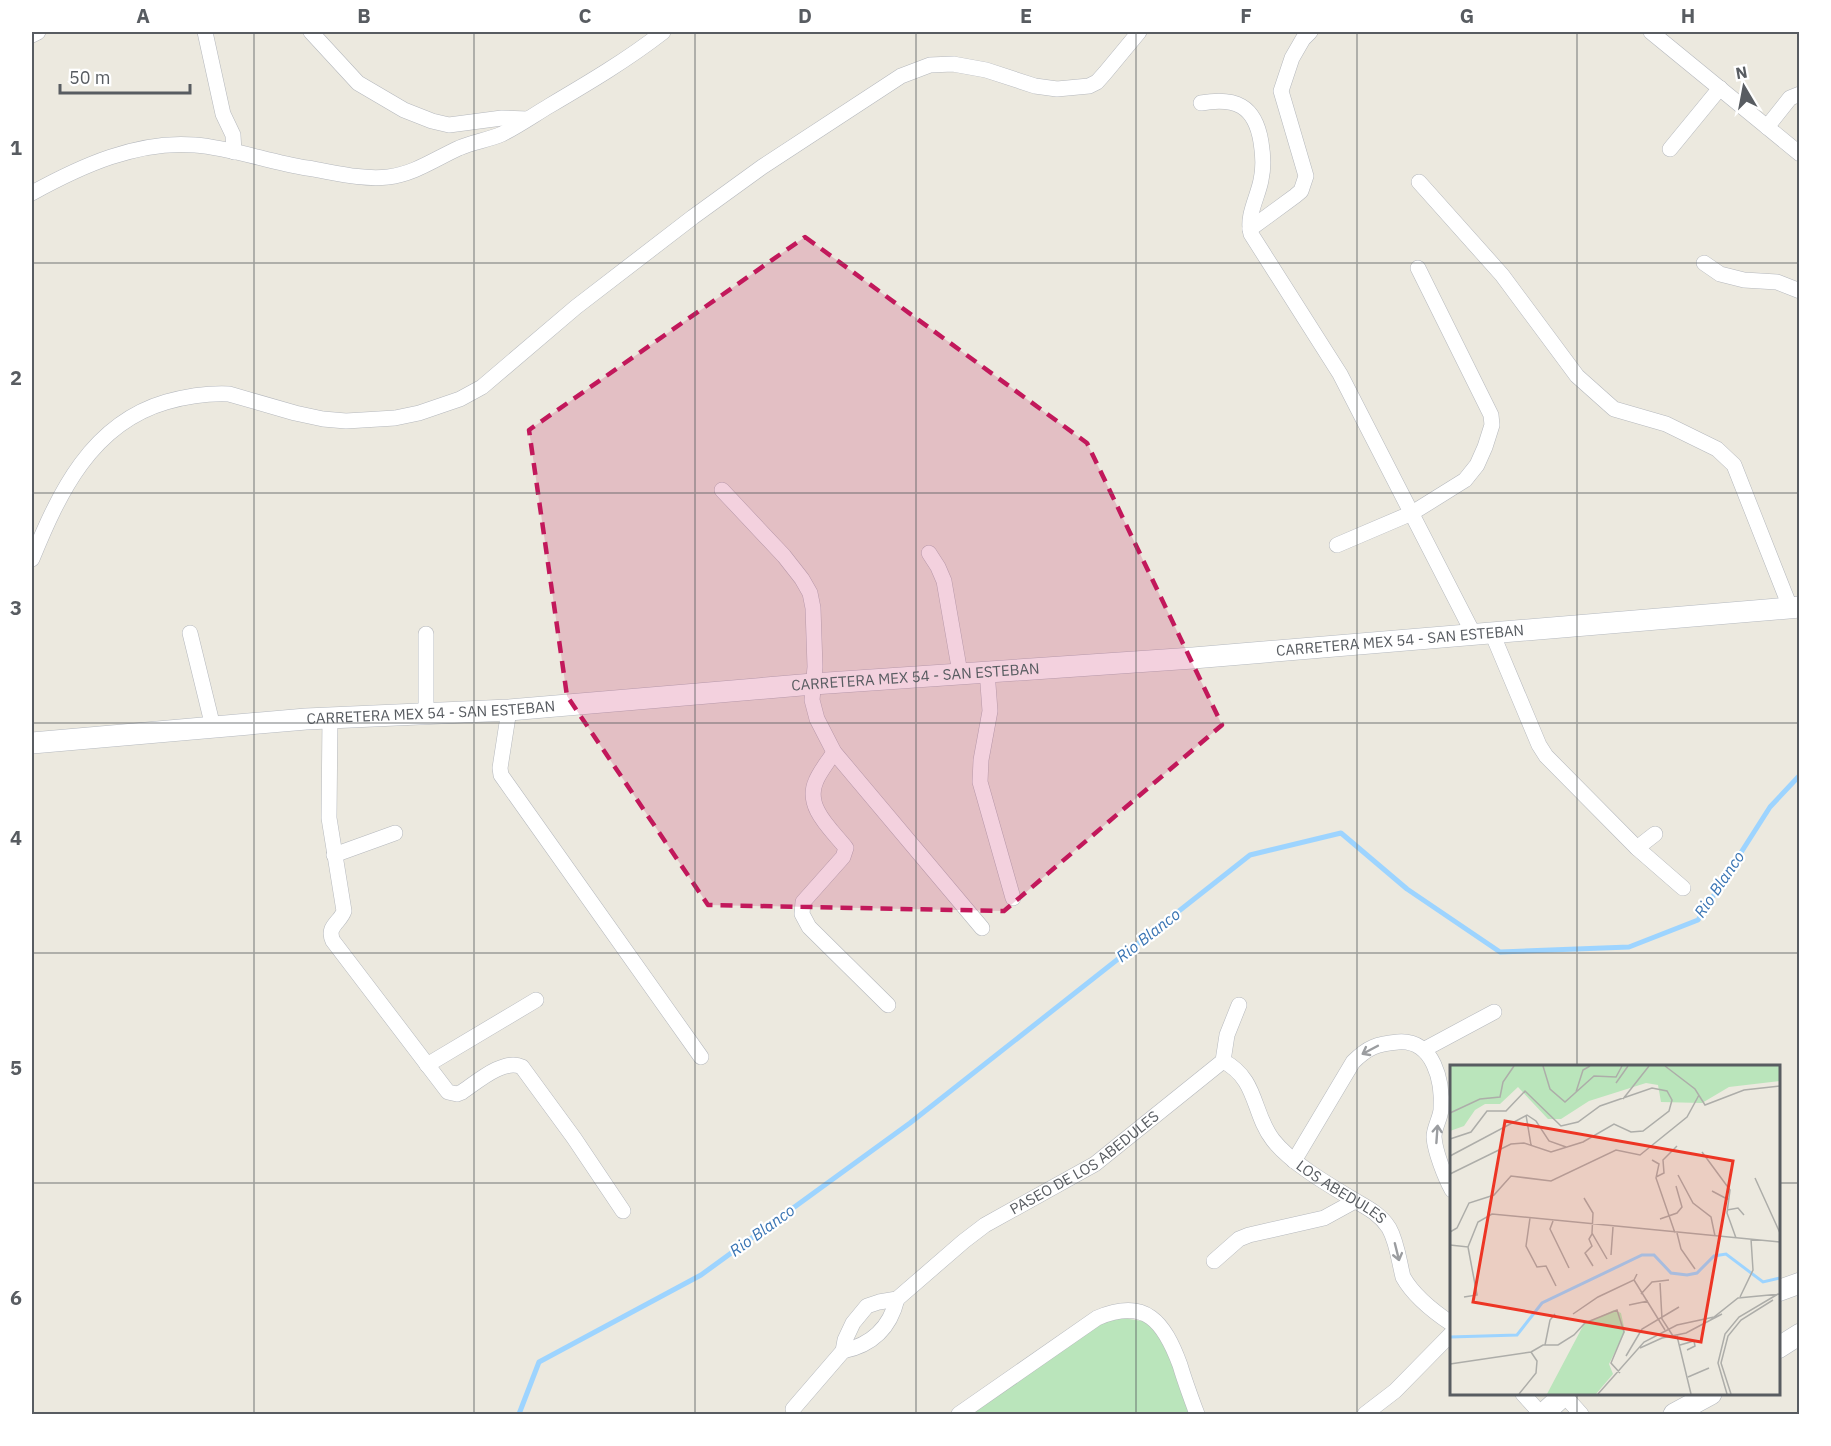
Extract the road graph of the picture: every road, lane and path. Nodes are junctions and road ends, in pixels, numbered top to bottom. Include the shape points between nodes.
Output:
1 (38, 32) edge
2 (205, 32) edge
3 (311, 32) edge
4 (663, 32) edge
5 (1139, 32) edge
6 (1310, 32) edge
7 (1651, 32) edge
8 (32, 35) edge
9 (1720, 88) junction
10 (1800, 94) edge
11 (1201, 103) dead end
12 (527, 119) junction
13 (1767, 126) junction
14 (1670, 149) dead end
15 (234, 152) junction
16 (1800, 154) edge
17 (1419, 182) dead end
18 (32, 193) edge
19 (1250, 229) junction
20 (1704, 263) dead end
21 (1418, 268) dead end
22 (1782, 285) junction
23 (1800, 291) edge
24 (1800, 301) edge
25 (722, 490) dead end
26 (1412, 513) junction
27 (1337, 545) dead end
28 (929, 553) dead end
29 (32, 560) edge
30 (1795, 607) edge
31 (190, 633) dead end
32 (426, 634) dead end
33 (1483, 634) junction
34 (987, 671) junction
35 (960, 673) junction
36 (813, 684) junction
37 (509, 710) junction
38 (426, 713) junction
39 (330, 717) junction
40 (213, 728) junction
41 (32, 743) edge
42 (834, 753) junction
43 (395, 833) dead end
44 (1655, 834) dead end
45 (1637, 848) junction
46 (334, 855) junction
47 (1683, 888) dead end
48 (1013, 898) dead end
49 (982, 928) dead end
50 (536, 1000) dead end
51 (888, 1005) dead end
52 (1239, 1005) dead end
53 (1494, 1012) dead end
54 (1425, 1049) junction
55 (701, 1057) dead end
56 (1223, 1061) junction
57 (427, 1065) junction
58 (1294, 1161) junction
59 (1450, 1186) edge
60 (1355, 1201) junction
61 (623, 1211) dead end
62 (1214, 1261) dead end
63 (1800, 1282) edge
64 (1780, 1290) edge
65 (897, 1299) junction
66 (1450, 1322) edge
67 (1800, 1334) edge
68 (1450, 1335) edge
69 (1780, 1347) edge
70 (843, 1351) junction
71 (1524, 1395) edge
72 (1563, 1395) edge
73 (1565, 1395) edge
74 (1709, 1395) edge
75 (793, 1409) dead end
76 (959, 1414) edge
77 (1197, 1414) edge
78 (1365, 1414) edge
79 (1542, 1414) edge
80 (1581, 1414) edge
81 (1674, 1414) edge

1 - 8 street
2 - 15 street via 223,114 233,135
3 - 12 street via 358,83 404,110 449,124
4 - 12 street via 604,74
5 - 29 street via 1089,86 1035,86 953,64 930,65 901,76 693,217 576,307 482,387 439,407 395,418 346,421 215,394 184,397 133,415 110,430 60,496
6 - 19 street via 1292,58 1281,91 1305,168 1304,183 1295,196
7 - 9 street
9 - 13 street
9 - 14 street
10 - 13 street via 1790,98
11 - 19 street via 1224,100 1238,104 1256,121 1263,166
12 - 15 street via 416,170 388,177 368,178 294,166
13 - 16 street
15 - 18 street via 177,144 138,150 77,171
17 - 30 street via 1502,275 1577,376 1614,409 1666,424 1717,449 1734,465
19 - 26 street via 1340,374
20 - 22 street via 1720,274
21 - 26 street via 1493,420 1472,473
22 - 23 street
22 - 24 street
25 - 36 street via 784,556 810,593
26 - 27 street
26 - 33 street
28 - 35 street via 944,581
30 - 33 street, CARRETERA MEX 54 - SAN ESTEBAN
31 - 40 street
32 - 38 street
33 - 34 street, CARRETERA MEX 54 - SAN ESTEBAN
33 - 45 street via 1546,756
34 - 35 street, CARRETERA MEX 54 - SAN ESTEBAN
34 - 48 street via 990,711 980,782
35 - 36 street, CARRETERA MEX 54 - SAN ESTEBAN
36 - 37 street, CARRETERA MEX 54 - SAN ESTEBAN
36 - 42 street via 814,710
37 - 38 street, CARRETERA MEX 54 - SAN ESTEBAN
37 - 55 street via 501,775
38 - 39 street, CARRETERA MEX 54 - SAN ESTEBAN
39 - 40 street, CARRETERA MEX 54 - SAN ESTEBAN
39 - 46 street via 329,818
40 - 41 street, CARRETERA MEX 54 - SAN ESTEBAN
42 - 49 street
42 - 51 street via 815,783 812,799 846,848 843,857 803,902 802,914 809,927
43 - 46 street
44 - 45 street
45 - 47 street
46 - 57 street via 344,911 332,926 331,936
50 - 57 street
52 - 56 street via 1227,1035
53 - 54 street
54 -> 58 street via 1403,1041 1363,1052 1353,1062
59 -> 54 street via 1434,1137 1441,1112 1438,1077
56 - 58 street, LOS ABEDULES via 1246,1081 1268,1132
56 - 65 street, PASEO DE LOS ABEDULES via 1095,1164 985,1225
57 - 61 street via 452,1094 462,1092 502,1066 522,1067
58 - 60 street, LOS ABEDULES
60 - 62 street via 1324,1218 1239,1239
60 -> 66 street, LOS ABEDULES via 1379,1215 1390,1230 1406,1284
63 - 64 street
65 - 70 street, PASEO DE LOS ABEDULES via 882,1331 860,1346
65 - 70 street, PASEO DE LOS ABEDULES via 863,1309 848,1332
67 - 69 street
68 - 78 street
70 - 75 street, PASEO DE LOS ABEDULES
71 - 79 street
72 - 79 street
73 - 80 street
74 - 81 street
76 - 77 street via 1097,1318 1125,1311 1142,1312 1165,1332

